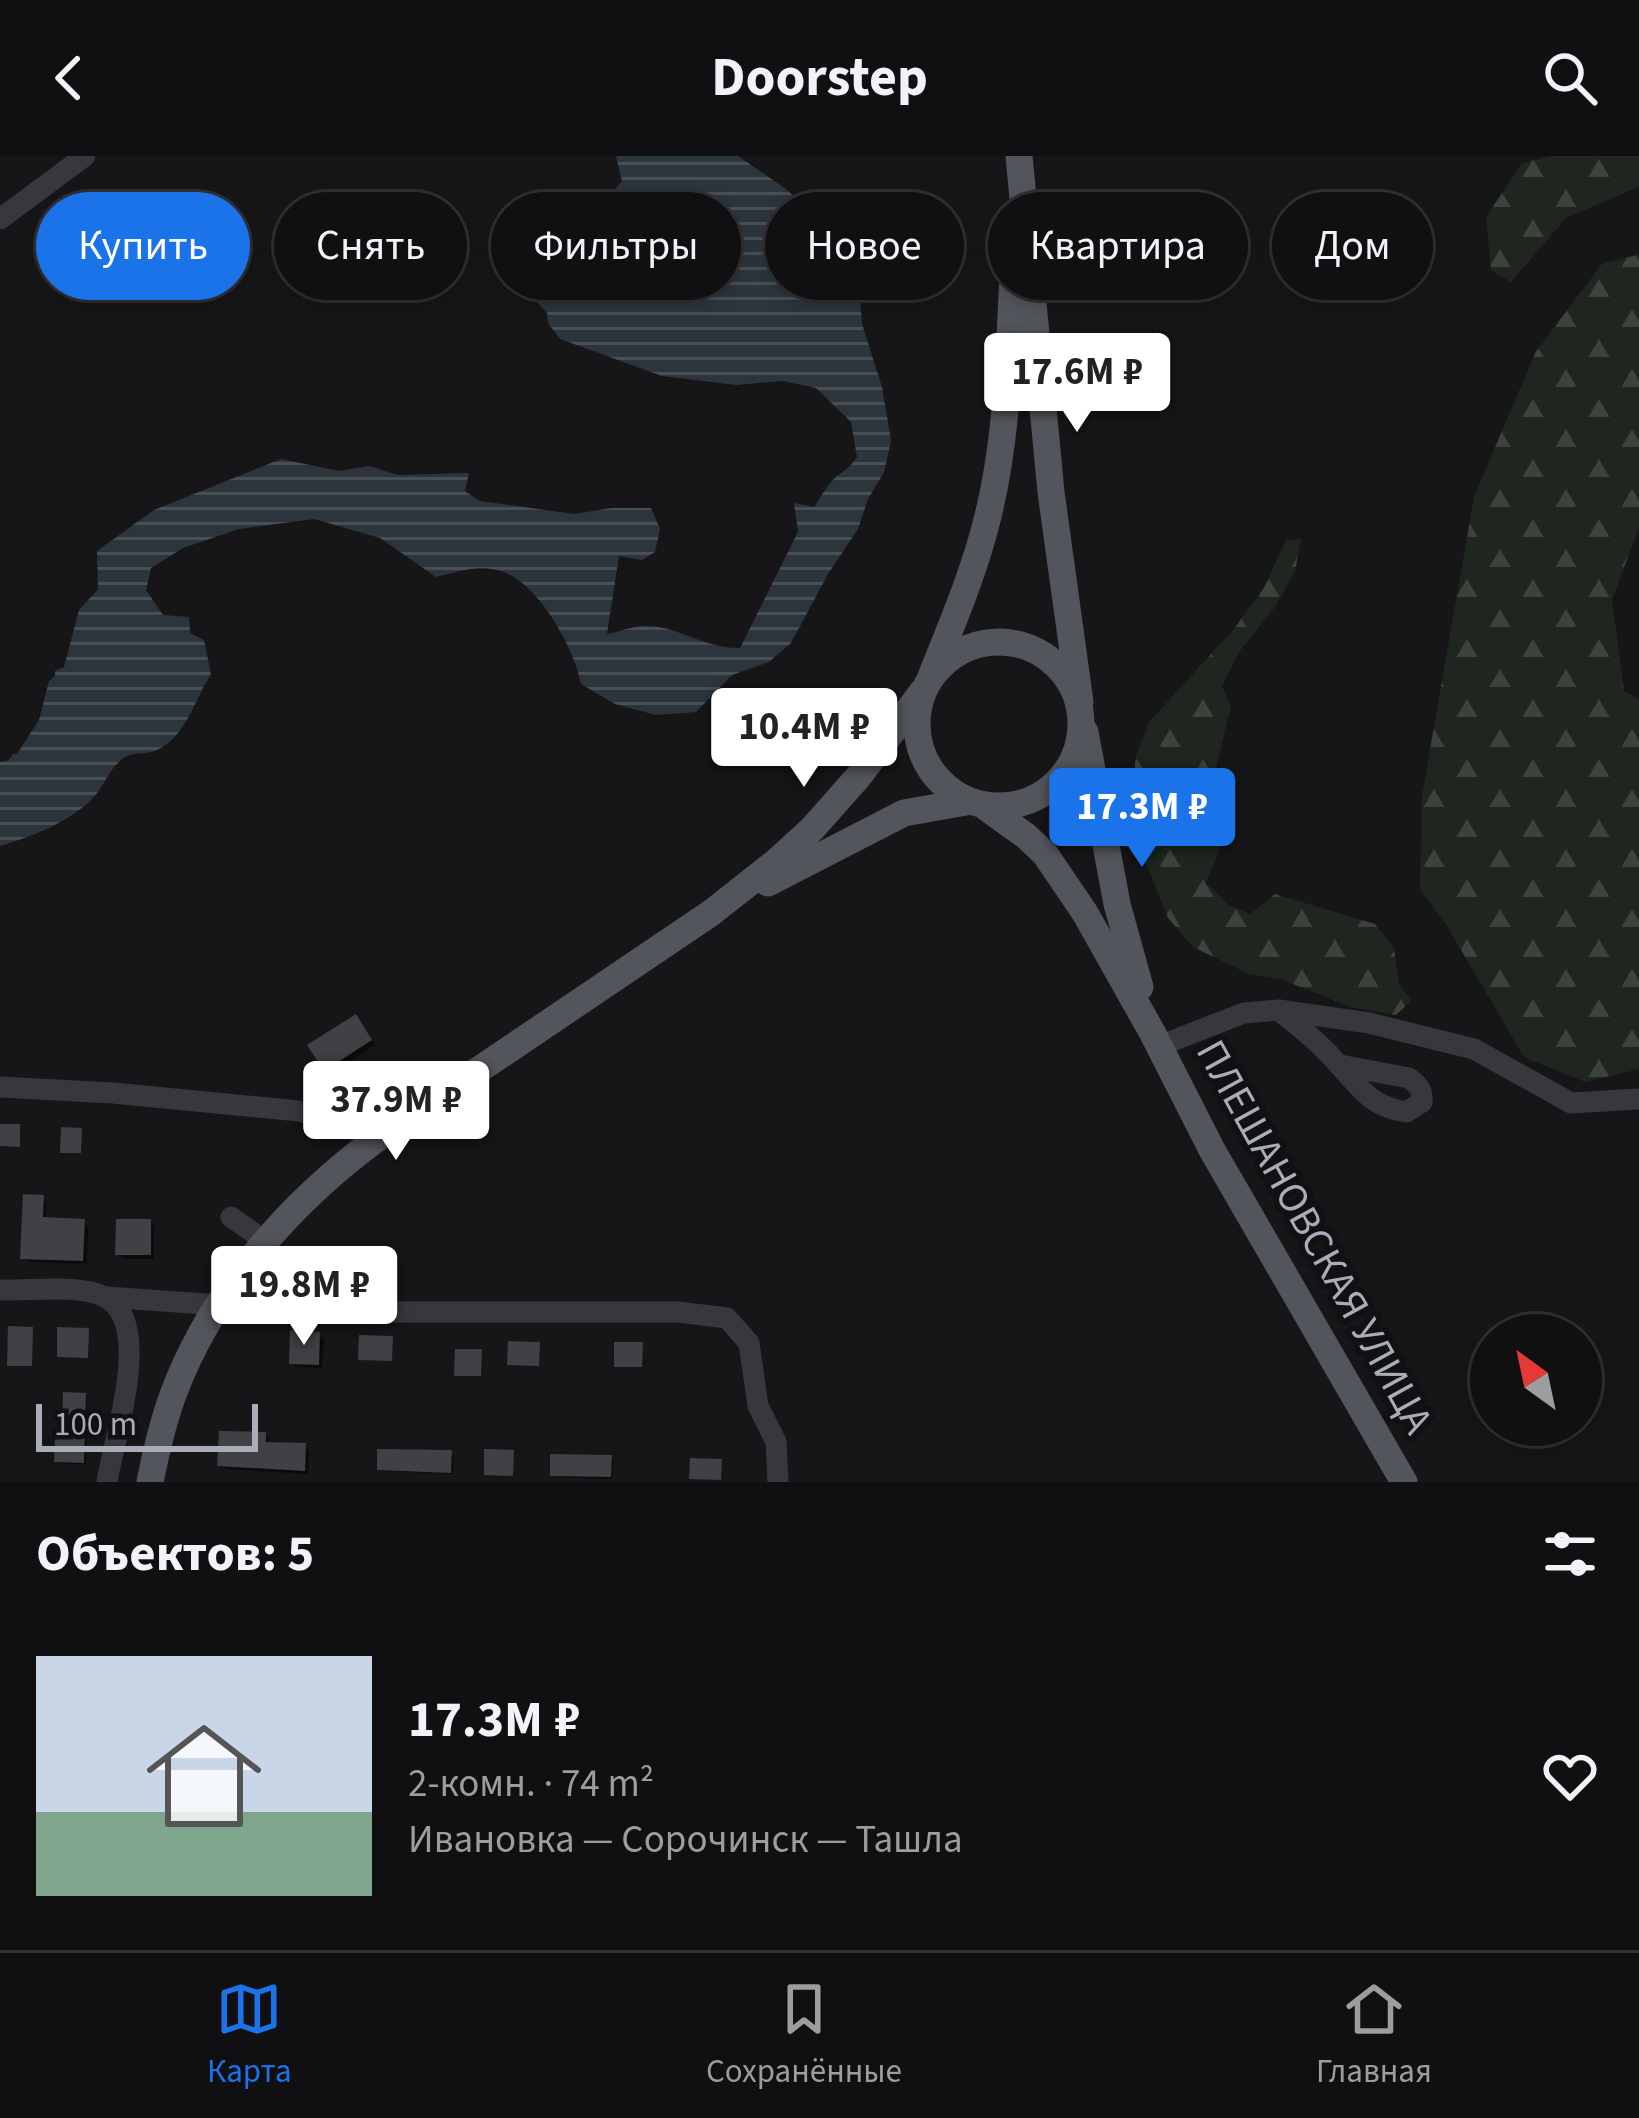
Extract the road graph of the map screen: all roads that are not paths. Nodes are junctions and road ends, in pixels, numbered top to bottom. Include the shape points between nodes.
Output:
1 (85, 156) edge
2 (1019, 165) edge
3 (0, 219) edge
4 (927, 683) junction
5 (1082, 711) junction
6 (976, 805) junction
7 (712, 913) junction
8 (1279, 1010) junction
9 (1156, 1039) junction
10 (1340, 1065) dead end
11 (0, 1087) edge
12 (1639, 1100) edge
13 (375, 1140) junction
14 (231, 1216) dead end
15 (266, 1241) junction
16 (0, 1290) edge
17 (107, 1297) junction
18 (224, 1298) junction
19 (107, 1482) edge
20 (149, 1482) edge
21 (778, 1482) edge
22 (1404, 1482) edge

1 - 3 street
2 - 4 main road via 1001,454 967,589
2 - 5 main road
4 - 5 main road via 973,647 1016,643 1053,662
4 - 6 main road via 917,718 925,757 949,790
4 - 7 main road via 812,829
5 - 6 main road via 1078,748 1053,785 1010,805
5 - 9 main road via 1117,904
6 - 7 main road via 904,813
6 - 9 main road via 1026,836 1062,877
7 - 13 main road
8 - 9 street
8 - 10 street
8 - 12 street via 1474,1048 1571,1102
9 - 22 main road, ПЛЕШАНОВСКАЯ УЛИЦА
11 - 13 street via 299,1111
13 - 15 main road
14 - 15 street
15 - 18 main road
16 - 17 street
17 - 18 street
17 - 19 street via 126,1326 130,1351
18 - 20 main road via 174,1392
18 - 21 street via 316,1312 728,1318 749,1343 758,1406 776,1442

